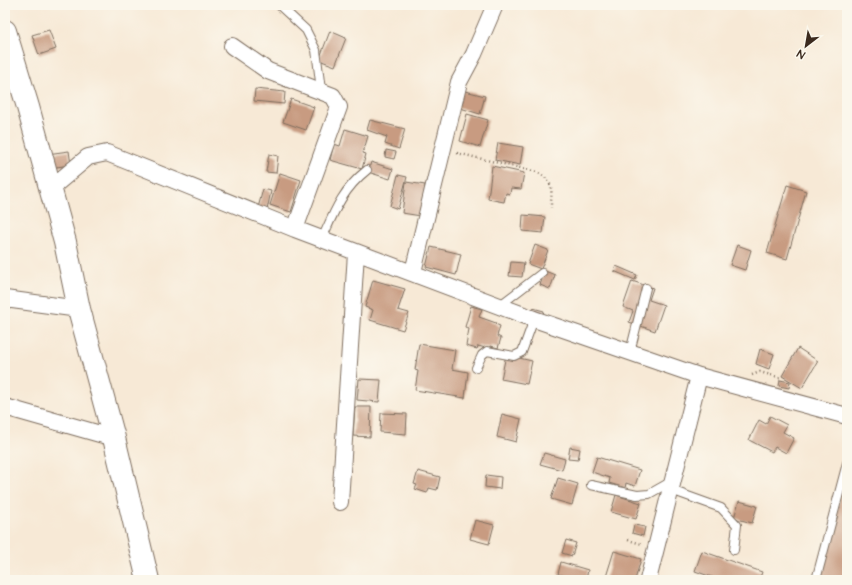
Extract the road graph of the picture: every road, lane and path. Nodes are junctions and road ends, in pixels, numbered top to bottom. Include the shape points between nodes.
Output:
1 (279, 5) edge
2 (495, 5) edge
3 (5, 31) edge
4 (232, 46) dead end
5 (321, 90) junction
6 (444, 150) junction
7 (366, 170) dead end
8 (51, 188) junction
9 (551, 208) dead end
10 (295, 229) junction
11 (322, 240) junction
12 (356, 253) junction
13 (413, 272) junction
14 (542, 273) dead end
15 (646, 288) dead end
16 (5, 299) edge
17 (500, 306) junction
18 (79, 309) junction
19 (534, 319) junction
20 (630, 352) junction
21 (476, 368) dead end
22 (698, 376) junction
23 (5, 407) edge
24 (847, 416) edge
25 (114, 438) junction
26 (847, 463) edge
27 (591, 485) dead end
28 (672, 485) junction
29 (340, 502) dead end
30 (734, 550) dead end
31 (148, 580) edge
32 (648, 580) edge
33 (816, 580) edge

1 - 5 lane via 306,30 316,50
2 - 6 street via 459,82
3 - 8 street
4 - 5 street via 268,71
5 - 10 street via 333,96 339,107
6 - 9 path via 537,172 550,182
6 - 13 street
7 - 11 lane via 353,181 342,196
8 - 10 street via 88,157 107,153
8 - 18 street
10 - 11 street
11 - 12 street
12 - 13 street
12 - 29 street
13 - 17 street
14 - 17 lane
15 - 20 lane
16 - 18 street
17 - 19 street
18 - 25 street
19 - 20 street
19 - 21 lane via 522,352 514,356 487,351 482,355
20 - 22 street
22 - 24 street
22 - 28 street
23 - 25 street
25 - 31 street
26 - 33 lane
27 - 28 lane via 638,495 649,494
28 - 30 lane via 721,508 730,516 738,525
28 - 32 street

